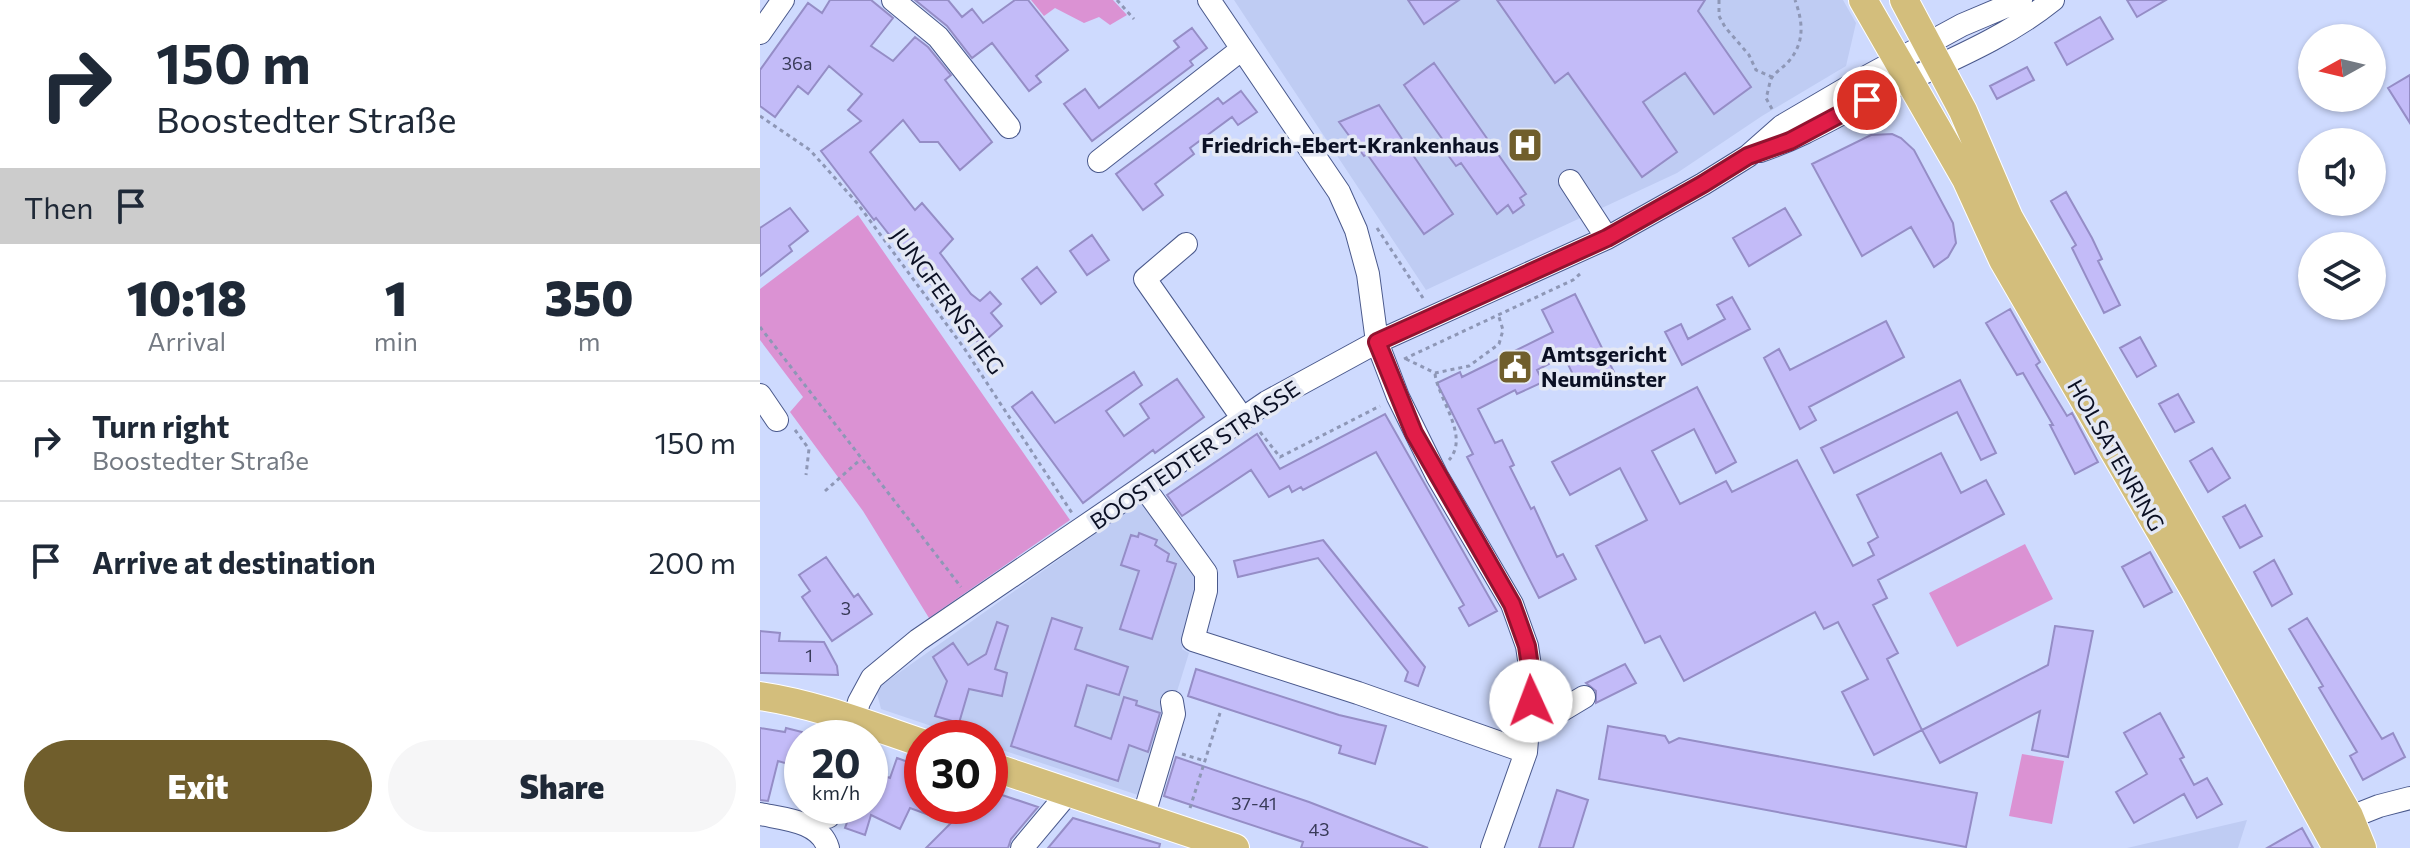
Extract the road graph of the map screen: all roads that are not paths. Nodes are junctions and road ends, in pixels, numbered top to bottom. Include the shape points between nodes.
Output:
1 (783, 0) edge
2 (893, 0) edge
3 (1209, 0) edge
4 (1863, 0) edge
5 (1904, 0) edge
6 (2021, 0) edge
7 (2053, 0) edge
8 (760, 33) edge
9 (1242, 49) junction
10 (1933, 56) junction
11 (1903, 70) junction
12 (1009, 127) dead end
13 (1099, 161) dead end
14 (1570, 181) dead end
15 (1607, 238) junction
16 (1186, 244) dead end
17 (1377, 342) junction
18 (760, 395) edge
19 (1245, 418) junction
20 (777, 420) road end
21 (1144, 487) junction
22 (760, 696) edge
23 (1584, 697) dead end
24 (1172, 702) dead end
25 (830, 720) edge
26 (855, 720) edge
27 (1530, 722) junction
28 (1526, 752) junction
29 (1008, 772) edge
30 (1068, 793) junction
31 (2410, 798) edge
32 (760, 814) edge
33 (1143, 818) junction
34 (2338, 831) edge
35 (828, 848) edge
36 (1022, 848) edge
37 (1235, 848) edge
38 (1492, 848) edge
39 (2362, 848) edge

1 - 8 street
2 - 12 street via 938,37
3 - 9 street
4 - 11 main road, HOLSATENRING
5 - 10 main road, HOLSATENRING
6 - 10 street, BOOSTEDTER STRASSE via 1962,25
7 - 10 street, BOOSTEDTER STRASSE via 1966,54
9 - 13 street
9 - 17 street via 1339,192 1368,274
10 - 11 street, BOOSTEDTER STRASSE
10 - 34 main road, HOLSATENRING via 2009,218
11 - 15 street, BOOSTEDTER STRASSE via 1790,141 1748,156
11 - 34 main road, HOLSATENRING via 1966,179 2003,260
14 - 15 street
15 - 17 street, BOOSTEDTER STRASSE
16 - 19 street via 1145,279
17 - 19 street, BOOSTEDTER STRASSE
17 - 27 street via 1395,362 1398,397 1437,476 1512,604 1531,669
18 - 20 street
19 - 21 street, BOOSTEDTER STRASSE
21 - 26 street, BOOSTEDTER STRASSE via 918,640 872,678
21 - 28 street via 1206,573 1193,640
22 - 25 main road
23 - 27 street
24 - 33 street via 1174,714
27 - 28 street
28 - 38 street
29 - 30 main road
30 - 33 main road
30 - 36 street
31 - 34 street
32 - 35 street via 811,827
33 - 37 main road
34 - 39 main road, HOLSATENRING

